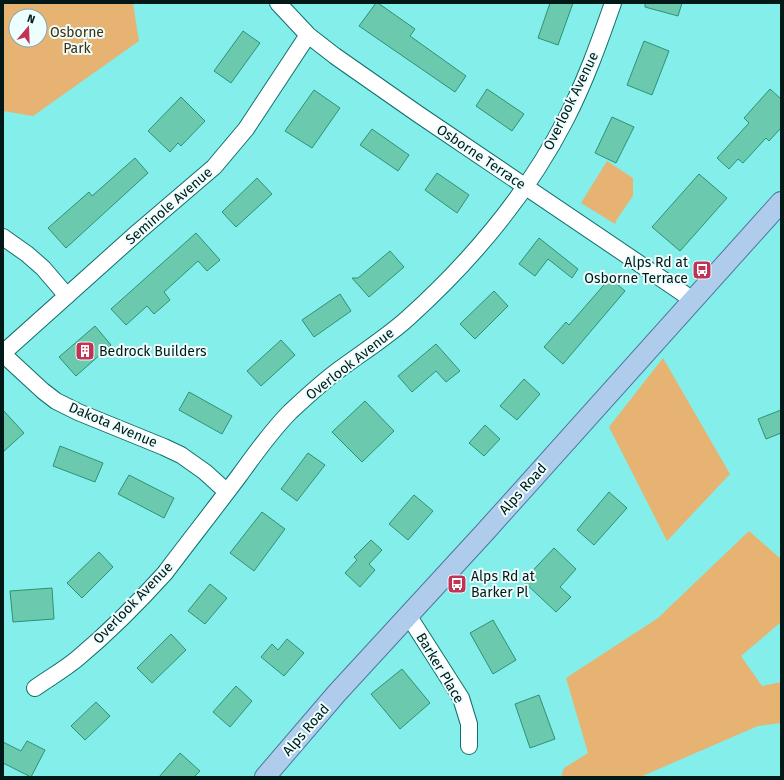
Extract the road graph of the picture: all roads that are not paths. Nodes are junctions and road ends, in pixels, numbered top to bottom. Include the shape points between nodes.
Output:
1 (278, 3) edge
2 (613, 3) edge
3 (308, 34) junction
4 (524, 186) junction
5 (781, 202) edge
6 (3, 237) edge
7 (68, 296) junction
8 (693, 300) junction
9 (3, 354) edge
10 (227, 492) junction
11 (408, 615) junction
12 (35, 688) dead end
13 (469, 746) dead end
14 (265, 777) edge

1 - 3 street, Osborne Terrace
2 - 4 street, Overlook Avenue via 599,43 565,121
3 - 4 street, Osborne Terrace via 334,56
3 - 7 street, Seminole Avenue via 246,129 214,168
4 - 8 street, Osborne Terrace
4 - 10 street, Overlook Avenue via 474,252 441,287 370,348 313,390 266,440
5 - 8 main road, Alps Road
6 - 7 street via 32,259
7 - 9 street, Seminole Avenue
8 - 11 main road, Alps Road
9 - 10 street, Dakota Avenue via 56,401 181,455
10 - 12 street, Overlook Avenue via 152,588 77,659
11 - 13 street, Barker Place via 461,698 469,724
11 - 14 main road, Alps Road

